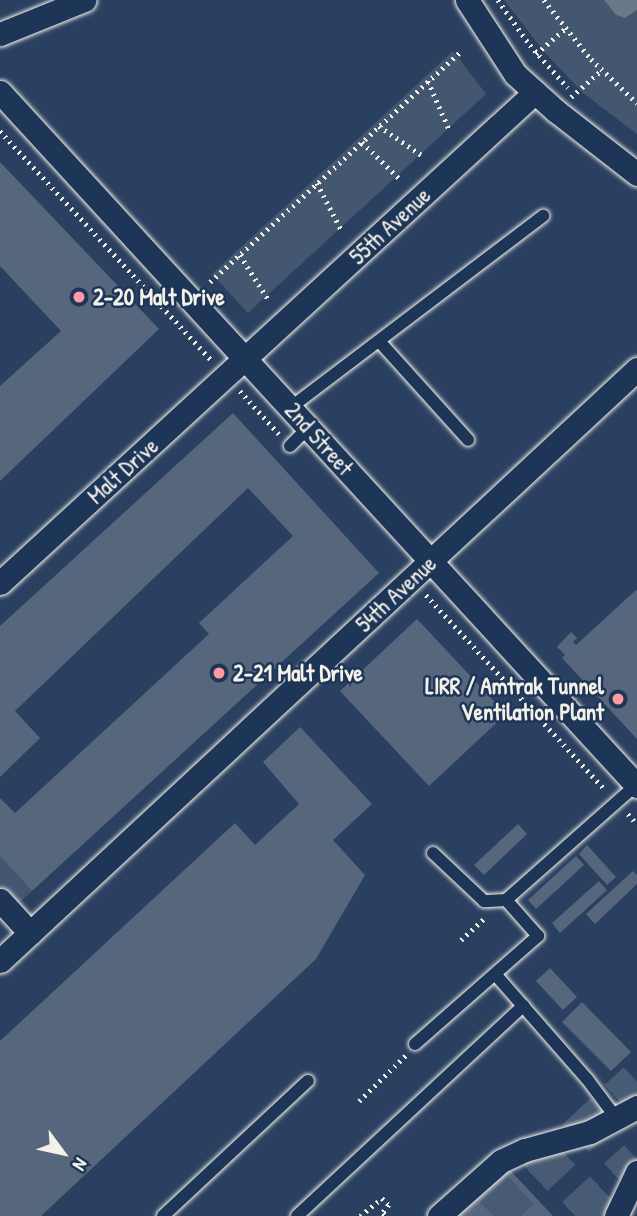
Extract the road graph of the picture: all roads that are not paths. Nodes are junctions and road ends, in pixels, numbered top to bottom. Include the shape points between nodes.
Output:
1 (84, 0) edge
2 (467, 0) edge
3 (0, 34) edge
4 (0, 92) edge
5 (535, 92) junction
6 (637, 174) edge
7 (542, 216) dead end
8 (379, 341) junction
9 (246, 359) junction
10 (637, 369) edge
11 (290, 408) junction
12 (308, 428) junction
13 (468, 440) dead end
14 (290, 446) road end
15 (431, 563) junction
16 (0, 583) edge
17 (636, 786) edge
18 (433, 853) dead end
19 (0, 900) edge
20 (506, 900) junction
21 (30, 933) junction
22 (0, 961) edge
23 (495, 974) junction
24 (523, 1006) junction
25 (415, 1044) road end
26 (308, 1082) dead end
27 (637, 1107) edge
28 (617, 1119) junction
29 (637, 1172) edge
30 (163, 1216) edge
31 (297, 1216) edge
32 (439, 1216) edge
33 (616, 1216) edge

1 - 3 street
2 - 5 street via 514,74
4 - 9 street, 2nd Street
5 - 6 street
5 - 9 street, 55th Avenue
7 - 8 lane
8 - 11 lane
8 - 13 lane
9 - 11 street, 2nd Street
9 - 16 street, Malt Drive
10 - 15 street, 54th Avenue
11 - 12 street, 2nd Street
12 - 14 lane
12 - 15 street, 2nd Street
15 - 17 street, 2nd Street
15 - 21 street, 54th Avenue
17 - 20 lane
18 - 20 lane via 484,901
19 - 21 street
20 - 23 lane via 538,936
21 - 22 street, 54th Avenue
23 - 24 lane
23 - 25 lane
24 - 28 lane
24 - 31 lane
26 - 30 lane
27 - 28 street
28 - 32 street via 501,1161
29 - 33 street

